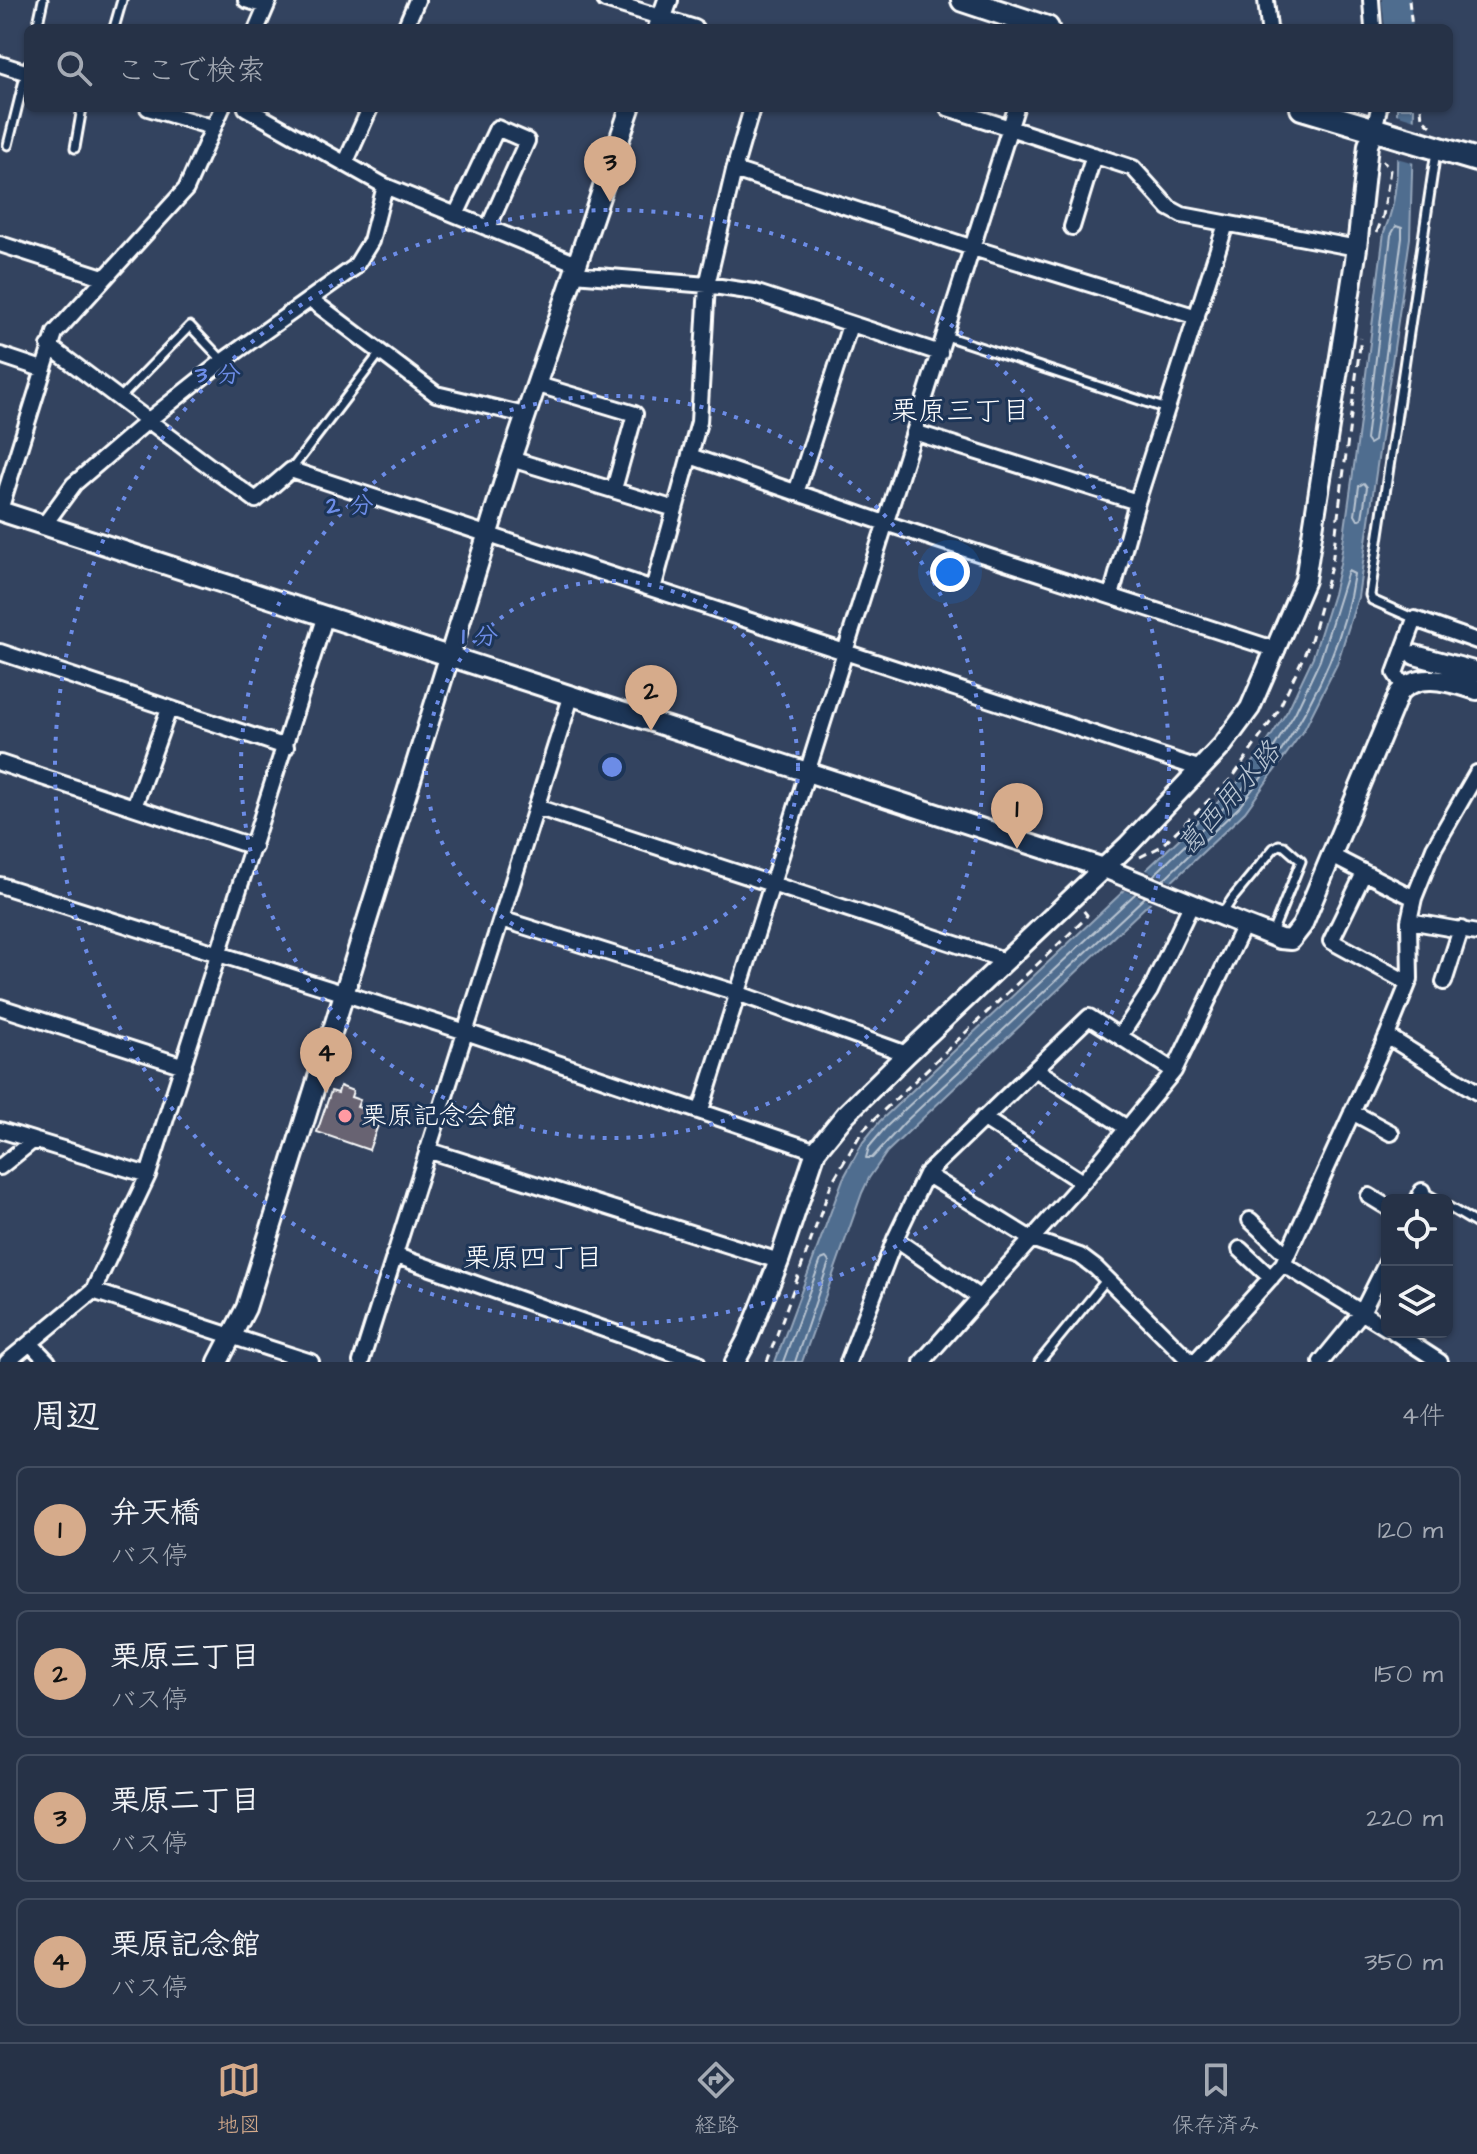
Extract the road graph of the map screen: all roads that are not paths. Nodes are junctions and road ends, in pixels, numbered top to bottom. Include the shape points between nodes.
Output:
1 (43, 0) edge
2 (122, 0) edge
3 (246, 0) edge
4 (417, 0) edge
5 (605, 0) edge
6 (1266, 0) edge
7 (1371, 0) edge
8 (969, 1) edge
9 (268, 3) edge
10 (662, 15) edge
11 (38, 24) edge
12 (115, 24) edge
13 (259, 24) edge
14 (407, 24) edge
15 (685, 24) edge
16 (1034, 24) edge
17 (1269, 24) edge
18 (1373, 24) edge
19 (0, 64) edge
20 (24, 68) edge
21 (24, 81) edge
22 (81, 112) edge
23 (161, 112) edge
24 (220, 112) edge
25 (253, 112) edge
26 (368, 112) edge
27 (629, 112) edge
28 (751, 112) edge
29 (960, 112) edge
30 (1015, 112) edge
31 (1315, 112) edge
32 (212, 127) junction
33 (1010, 128) junction
34 (1382, 132) edge
35 (1431, 141) junction
36 (8, 145) dead end
37 (75, 148) dead end
38 (1094, 155) junction
39 (1477, 160) edge
40 (345, 164) junction
41 (734, 170) junction
42 (385, 186) junction
43 (456, 215) junction
44 (1226, 224) junction
45 (1072, 227) dead end
46 (488, 228) junction
47 (0, 244) edge
48 (973, 248) junction
49 (1357, 248) junction
50 (576, 269) junction
51 (103, 277) junction
52 (707, 285) junction
53 (310, 299) junction
54 (1197, 317) junction
55 (850, 325) junction
56 (946, 336) junction
57 (49, 346) junction
58 (381, 351) junction
59 (940, 353) junction
60 (0, 355) edge
61 (223, 361) junction
62 (42, 369) junction
63 (535, 384) junction
64 (120, 398) junction
65 (1167, 409) junction
66 (525, 415) junction
67 (150, 419) junction
68 (914, 432) junction
69 (690, 456) junction
70 (511, 459) junction
71 (291, 470) junction
72 (614, 489) junction
73 (796, 493) junction
74 (1137, 502) junction
75 (675, 509) junction
76 (0, 511) edge
77 (885, 523) junction
78 (44, 525) junction
79 (487, 535) junction
80 (653, 589) junction
81 (1111, 596) junction
82 (326, 615) junction
83 (1415, 619) junction
84 (1477, 641) edge
85 (1277, 650) junction
86 (0, 652) edge
87 (843, 652) junction
88 (451, 655) junction
89 (1415, 655) dead end
90 (1477, 672) edge
91 (1404, 687) junction
92 (1477, 690) edge
93 (572, 694) junction
94 (169, 709) junction
95 (286, 747) junction
96 (0, 763) edge
97 (1201, 769) junction
98 (806, 772) junction
99 (1477, 773) edge
100 (134, 807) junction
101 (536, 807) junction
102 (254, 847) junction
103 (1332, 856) junction
104 (1104, 868) junction
105 (1364, 873) junction
106 (772, 883) junction
107 (0, 885) edge
108 (1414, 898) junction
109 (1192, 903) junction
110 (1221, 916) junction
111 (501, 919) junction
112 (1409, 921) junction
113 (1244, 925) junction
114 (1461, 929) junction
115 (1477, 933) edge
116 (1271, 935) junction
117 (220, 954) junction
118 (1004, 963) junction
119 (1444, 982) dead end
120 (1408, 983) junction
121 (345, 993) junction
122 (737, 993) junction
123 (0, 1007) edge
124 (466, 1032) junction
125 (1120, 1036) junction
126 (1387, 1036) junction
127 (907, 1054) junction
128 (184, 1066) junction
129 (1035, 1069) junction
130 (1174, 1071) junction
131 (1477, 1092) edge
132 (701, 1110) junction
133 (1352, 1112) junction
134 (983, 1118) junction
135 (1127, 1128) junction
136 (0, 1130) edge
137 (1391, 1133) dead end
138 (34, 1140) junction
139 (427, 1150) junction
140 (816, 1151) junction
141 (0, 1167) edge
142 (926, 1174) junction
143 (148, 1175) junction
144 (1082, 1182) junction
145 (1369, 1196) dead end
146 (1381, 1203) edge
147 (1453, 1210) edge
148 (1250, 1220) dead end
149 (1477, 1224) edge
150 (895, 1239) junction
151 (1031, 1239) junction
152 (1240, 1249) dead end
153 (394, 1255) junction
154 (1285, 1259) junction
155 (779, 1261) junction
156 (1385, 1266) edge
157 (1271, 1278) junction
158 (1107, 1279) junction
159 (93, 1291) junction
160 (979, 1297) junction
161 (1362, 1312) junction
162 (1381, 1324) edge
163 (234, 1336) junction
164 (1403, 1338) edge
165 (30, 1343) junction
166 (7, 1362) edge
167 (48, 1362) edge
168 (218, 1362) edge
169 (311, 1362) edge
170 (361, 1362) edge
171 (697, 1362) edge
172 (735, 1362) edge
173 (848, 1362) edge
174 (922, 1362) edge
175 (1039, 1362) edge
176 (1193, 1362) edge
177 (1321, 1362) edge
178 (1440, 1362) edge

1 - 11 lane
2 - 12 lane
3 - 9 street
4 - 14 street
5 - 10 street
6 - 17 street
7 - 18 street
8 - 16 main road
9 - 13 street
10 - 15 street
19 - 20 street
21 - 36 lane
22 - 37 lane
23 - 32 street
24 - 32 street
25 - 40 street
26 - 40 street
27 - 50 street
28 - 41 street
29 - 33 street
30 - 33 street
31 - 34 main road
32 - 51 street via 186,189
33 - 38 street
33 - 48 street
34 - 35 main road
34 - 49 street via 1368,145
35 - 39 main road
35 - 83 lane via 1370,595
38 - 44 street via 1133,168 1174,212
38 - 45 street
40 - 42 street
41 - 48 street
41 - 52 street
42 - 43 street
42 - 53 street via 371,241 355,267
43 - 46 street
43 - 46 street via 497,128 527,141
44 - 49 street
44 - 54 street
46 - 50 street
47 - 51 street
48 - 54 street
48 - 56 street
49 - 85 street via 1305,580
50 - 52 street
50 - 63 street
51 - 57 street
52 - 55 street via 754,292
52 - 69 street via 699,422
53 - 58 street
53 - 61 street
54 - 65 street
55 - 59 street
55 - 73 street
56 - 59 street
56 - 65 lane
57 - 62 street
57 - 64 street
58 - 66 street via 436,394
58 - 71 lane
59 - 68 street
60 - 62 street
61 - 64 lane via 190,326
61 - 67 street
62 - 76 street
63 - 66 street
63 - 72 street via 635,414
64 - 67 street
65 - 74 street
66 - 70 street
67 - 71 street via 256,500
67 - 78 street via 74,484
68 - 74 street
68 - 77 street
69 - 73 street
69 - 75 street
70 - 72 street
70 - 79 street
71 - 79 street
72 - 75 street
73 - 77 street
74 - 81 street
75 - 80 street
76 - 78 street
77 - 81 street
77 - 87 street
78 - 82 street
79 - 80 street
79 - 88 street
80 - 87 street
81 - 85 street
82 - 88 street
82 - 95 street
83 - 84 street
83 - 91 street via 1395,673
85 - 97 street via 1241,723
86 - 94 street
87 - 97 street
87 - 98 street
88 - 93 street
88 - 121 street
89 - 90 street
91 - 92 street via 1425,679
91 - 103 street
93 - 98 street
93 - 101 street
94 - 95 street
94 - 100 street
95 - 102 street
96 - 100 street
97 - 104 street
98 - 104 street
98 - 106 street
99 - 108 street via 1434,848
100 - 102 street
101 - 106 street
101 - 111 street
102 - 117 street
103 - 105 street
103 - 116 street via 1297,936 1291,940
104 - 109 street
104 - 118 street
105 - 108 street
105 - 120 street via 1331,941
106 - 118 street
106 - 122 street
107 - 117 street
108 - 112 street
109 - 110 street
109 - 125 street via 1150,991
110 - 113 street
110 - 116 lane via 1274,848 1284,846 1301,861
111 - 122 street
111 - 124 street
112 - 114 street
112 - 120 street
113 - 116 street
113 - 130 street
114 - 115 street
114 - 119 street
117 - 121 street
117 - 128 street
118 - 127 street
120 - 126 street
121 - 124 street
121 - 163 street
122 - 127 street
122 - 132 street
123 - 128 street
124 - 132 street
124 - 139 street
125 - 129 street via 1089,1017
125 - 130 street
126 - 131 street
126 - 133 street
127 - 140 street
128 - 143 street
129 - 134 street
129 - 135 street
130 - 135 street
132 - 140 street
133 - 137 street
133 - 154 street
134 - 142 street
134 - 144 street
135 - 144 street
136 - 138 street
138 - 141 street
138 - 143 street
139 - 153 street
139 - 155 street
140 - 155 street
142 - 150 street
142 - 151 street
143 - 159 street
144 - 151 street
145 - 146 street
147 - 149 lane
148 - 154 street
150 - 160 street
150 - 173 street
151 - 158 street via 1080,1256
151 - 160 street
152 - 157 street
153 - 170 street
153 - 171 street
154 - 157 street
154 - 161 street
155 - 172 street
156 - 161 street
157 - 176 street
158 - 175 lane
158 - 176 street
159 - 163 street
159 - 165 street
160 - 174 street
161 - 162 street
161 - 177 street
163 - 168 street
163 - 169 street
164 - 178 street
165 - 166 street
165 - 167 street

